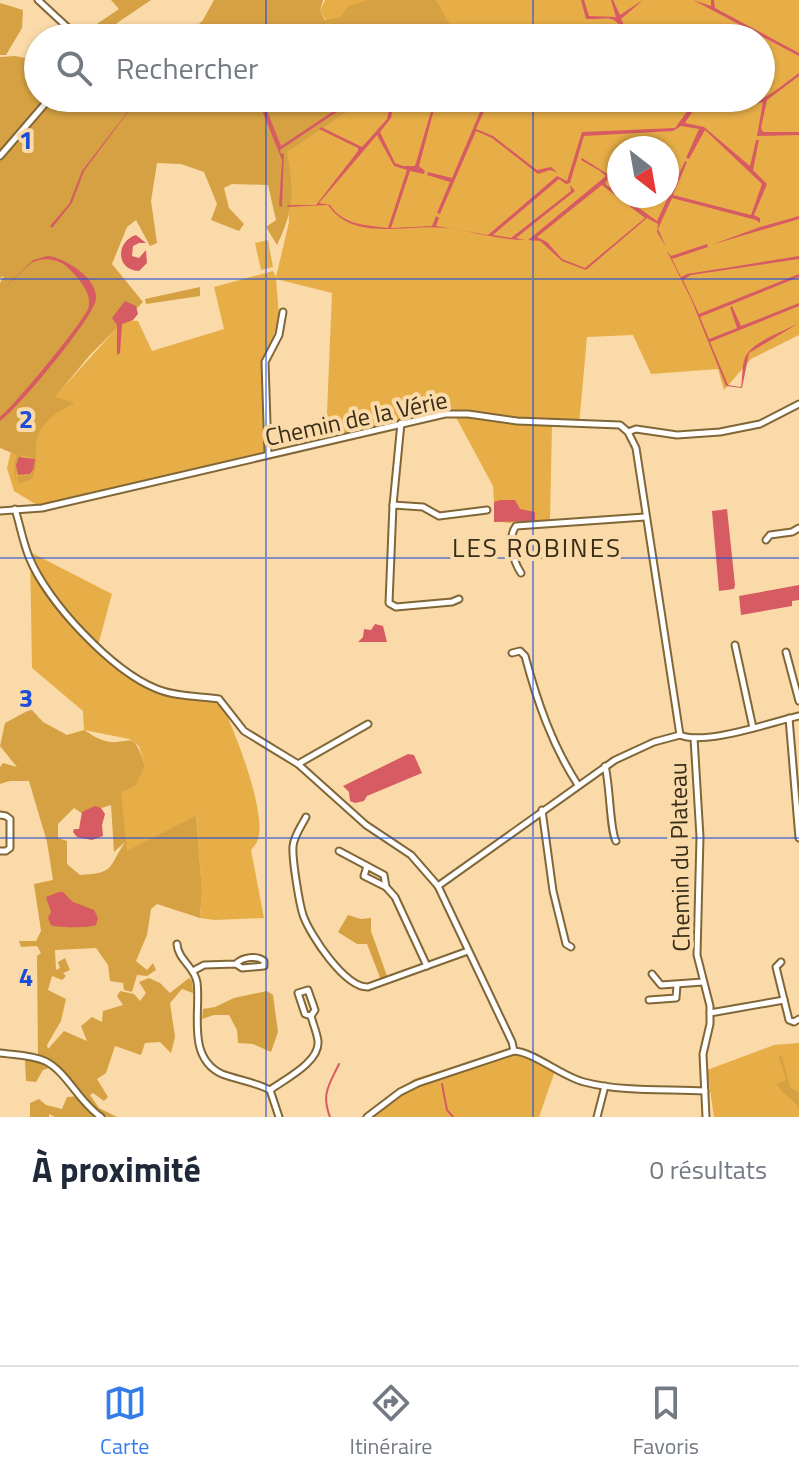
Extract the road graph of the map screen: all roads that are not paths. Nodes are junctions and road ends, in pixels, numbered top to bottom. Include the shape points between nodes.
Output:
1 (38, 0) edge
2 (64, 24) edge
3 (38, 112) edge
4 (0, 156) edge
5 (283, 312) dead end
6 (799, 404) edge
7 (401, 423) junction
8 (628, 432) junction
9 (268, 454) junction
10 (393, 505) junction
11 (15, 509) junction
12 (487, 510) dead end
13 (0, 511) edge
14 (645, 517) junction
15 (799, 528) edge
16 (766, 540) dead end
17 (521, 573) dead end
18 (459, 599) dead end
19 (735, 645) dead end
20 (786, 652) dead end
21 (512, 653) dead end
22 (799, 701) edge
23 (799, 716) edge
24 (789, 718) junction
25 (368, 724) dead end
26 (753, 728) junction
27 (680, 735) junction
28 (694, 738) junction
29 (298, 764) junction
30 (605, 766) junction
31 (578, 785) junction
32 (542, 810) junction
33 (0, 815) edge
34 (306, 817) dead end
35 (799, 838) edge
36 (616, 841) dead end
37 (0, 851) edge
38 (339, 851) dead end
39 (367, 866) junction
40 (438, 886) junction
41 (386, 887) junction
42 (177, 944) dead end
43 (571, 947) dead end
44 (468, 951) junction
45 (781, 962) dead end
46 (236, 964) junction
47 (427, 966) junction
48 (193, 971) junction
49 (652, 974) dead end
50 (703, 982) junction
51 (677, 985) junction
52 (649, 1000) dead end
53 (784, 1000) junction
54 (710, 1013) junction
55 (311, 1016) junction
56 (799, 1019) edge
57 (514, 1051) junction
58 (0, 1053) edge
59 (605, 1086) junction
60 (270, 1090) junction
61 (705, 1091) junction
62 (101, 1117) edge
63 (279, 1117) edge
64 (367, 1117) edge
65 (597, 1117) edge
66 (706, 1117) edge

1 - 2 street
3 - 4 street
5 - 9 street via 263,376
6 - 8 street, Chemin de la Vérie via 735,430 701,435
7 - 8 street, Chemin de la Vérie via 468,414 612,424
7 - 9 street, Chemin de la Vérie
7 - 10 street
8 - 14 street via 636,448
9 - 11 street, Chemin de la Vérie via 42,508
10 - 12 street via 423,507 439,516
10 - 18 street via 391,605
11 - 13 street, Chemin de la Vérie
11 - 29 street via 37,572 93,642 143,683 171,694 219,699 244,731
14 - 17 street via 516,526 511,538
14 - 27 street
15 - 16 street
19 - 26 street
20 - 22 street
21 - 31 street via 525,656 549,730
23 - 24 street
24 - 26 street
24 - 35 street
25 - 29 street
26 - 28 street
27 - 28 street
27 - 30 street via 637,748
28 - 50 street, Chemin du Plateau via 700,837 697,946
29 - 40 street via 366,825 411,855
30 - 31 street
30 - 36 street
31 - 32 street
32 - 40 street
32 - 43 street via 553,891
33 - 37 street via 10,819 10,848
34 - 47 street via 293,845 301,906 327,955 364,988
38 - 39 street
39 - 41 street via 384,875
39 - 41 street via 364,876
40 - 44 street
41 - 47 street via 402,908
42 - 48 street
44 - 47 street
44 - 57 street
45 - 53 street via 776,967
46 - 46 street via 260,968 264,961 242,958
46 - 48 street via 204,965
48 - 60 street via 197,1039 209,1064
49 - 51 street via 661,985
50 - 51 street
50 - 54 street, Chemin du Plateau
51 - 52 street via 676,998
53 - 54 street
53 - 56 street via 789,1020
54 - 61 street, Chemin du Plateau via 703,1054
55 - 55 street via 315,1010 308,990 298,993 305,1014
55 - 60 street via 317,1051
57 - 59 street via 568,1077
57 - 64 street via 418,1083
58 - 62 street via 52,1065
59 - 61 street
59 - 65 street
60 - 63 street
61 - 66 street, Chemin du Plateau

